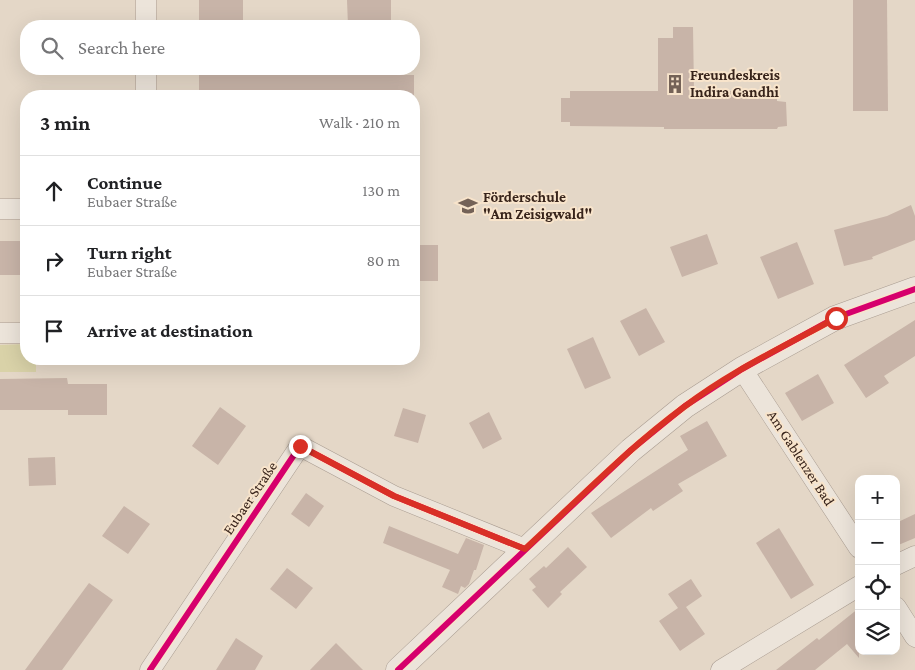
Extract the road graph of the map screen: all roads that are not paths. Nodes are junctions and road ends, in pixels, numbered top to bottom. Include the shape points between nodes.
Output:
1 (146, 0) edge
2 (146, 20) edge
3 (146, 75) edge
4 (146, 90) edge
5 (0, 209) edge
6 (20, 209) edge
7 (915, 289) edge
8 (0, 333) edge
9 (20, 333) edge
10 (742, 369) junction
11 (855, 542) edge
12 (525, 549) junction
13 (915, 556) edge
14 (900, 563) edge
15 (855, 588) edge
16 (898, 610) edge
17 (915, 637) edge
18 (150, 670) edge
19 (398, 670) edge
20 (721, 670) edge

1 - 2 street
3 - 4 street
5 - 6 street
7 - 10 street via 836,318
8 - 9 street
10 - 11 street, Am Gablenzer Bad
10 - 12 street via 685,406 630,450
12 - 18 street, Eubaer Straße via 394,496 300,446
12 - 19 street
13 - 14 street
15 - 20 street
16 - 17 street

